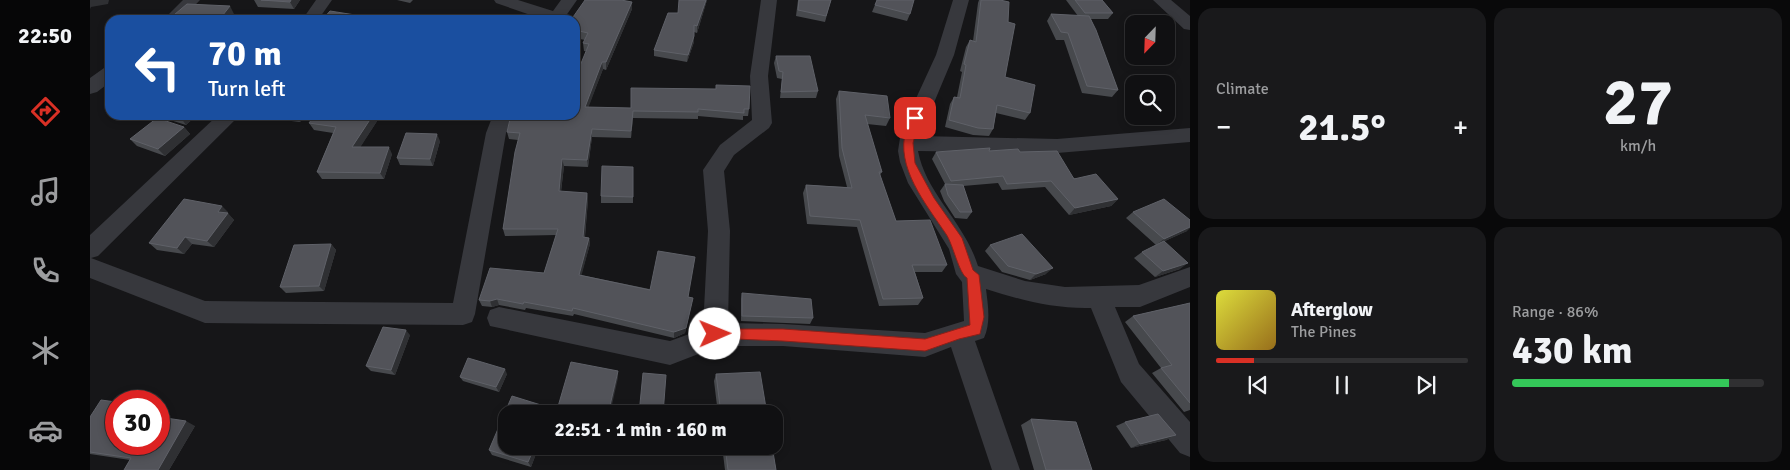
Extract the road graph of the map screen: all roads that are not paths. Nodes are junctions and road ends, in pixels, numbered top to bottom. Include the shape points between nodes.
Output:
1 (192, 0) edge
2 (324, 0) edge
3 (502, 0) edge
4 (569, 0) edge
5 (770, 0) edge
6 (961, 0) edge
7 (1161, 0) edge
8 (176, 15) edge
9 (314, 15) edge
10 (545, 15) edge
11 (559, 15) edge
12 (1190, 25) edge
13 (105, 65) edge
14 (90, 69) edge
15 (105, 76) edge
16 (90, 88) edge
17 (225, 120) edge
18 (501, 120) edge
19 (1190, 135) edge
20 (908, 143) junction
21 (90, 249) edge
22 (90, 268) edge
23 (973, 275) junction
24 (1190, 277) edge
25 (1099, 298) junction
26 (499, 318) dead end
27 (721, 333) junction
28 (959, 333) junction
29 (1190, 443) edge
30 (1006, 470) edge

1 - 8 street
2 - 9 street
3 - 10 street
4 - 11 street
5 - 27 street via 760,76 762,123 727,150 713,170 719,231 715,334
6 - 20 street via 942,62 915,118
7 - 12 street
13 - 14 street
15 - 16 street
17 - 21 street
18 - 22 street via 463,314 205,312
19 - 20 street via 1057,146
20 - 23 street via 910,163 916,177 958,241 968,274
23 - 25 street via 1025,291 1065,298
23 - 28 street via 976,330
24 - 25 street via 1140,296
25 - 29 street via 1130,373
26 - 27 street via 670,353
27 - 28 street via 925,345
28 - 30 street

